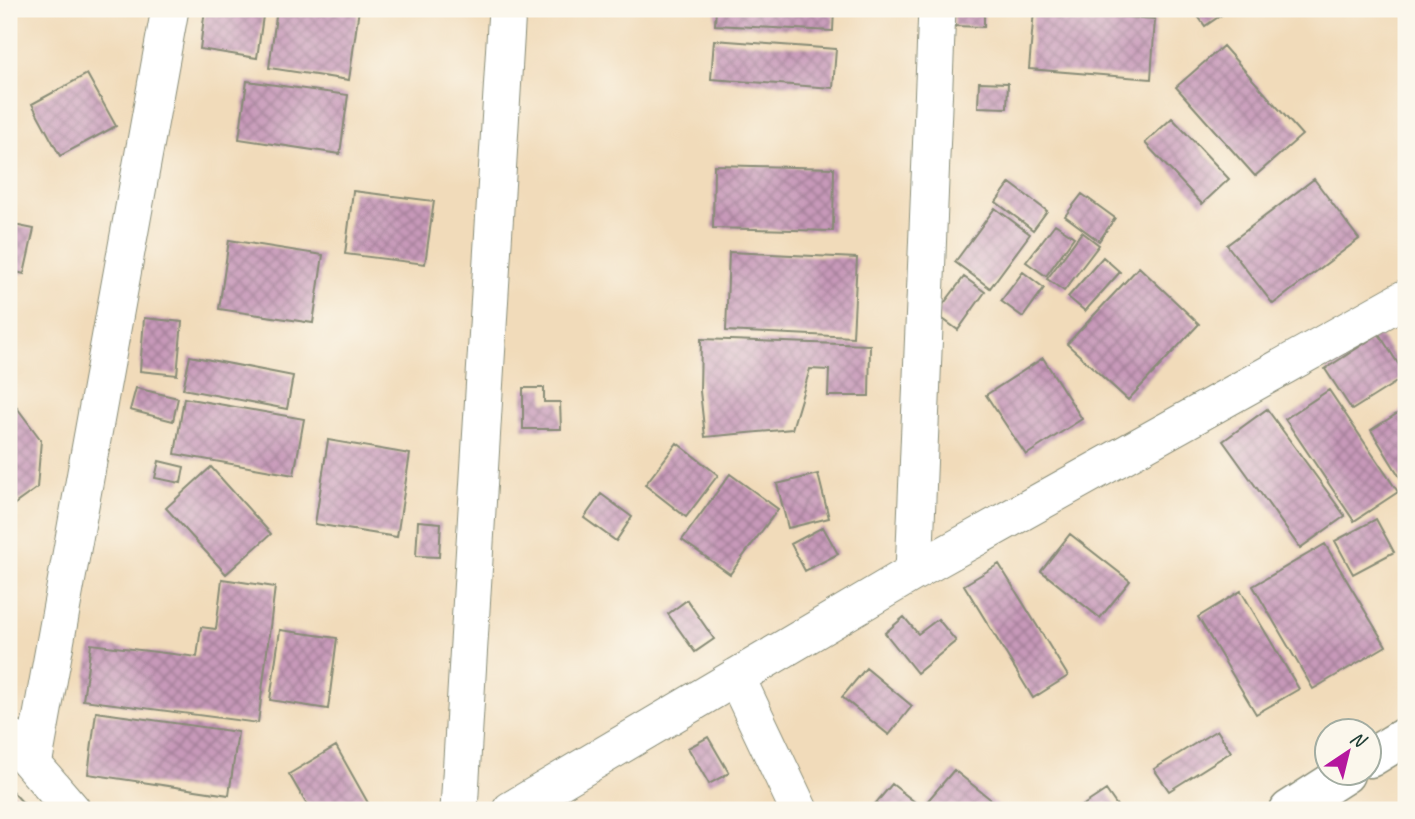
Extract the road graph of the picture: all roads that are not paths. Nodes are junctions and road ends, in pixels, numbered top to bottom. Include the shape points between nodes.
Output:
1 (170, 9) edge
2 (507, 9) edge
3 (937, 9) edge
4 (1406, 298) edge
5 (914, 572) junction
6 (736, 677) junction
7 (1406, 736) edge
8 (9, 737) edge
9 (1384, 749) edge
10 (33, 765) junction
11 (1323, 788) edge
12 (72, 810) edge
13 (459, 810) edge
14 (511, 810) edge
15 (799, 810) edge
16 (1289, 810) edge

1 - 10 street
2 - 13 street
3 - 5 street
4 - 5 street
5 - 6 street
6 - 14 street
6 - 15 street
7 - 9 street
8 - 10 street
10 - 12 street
11 - 16 street

